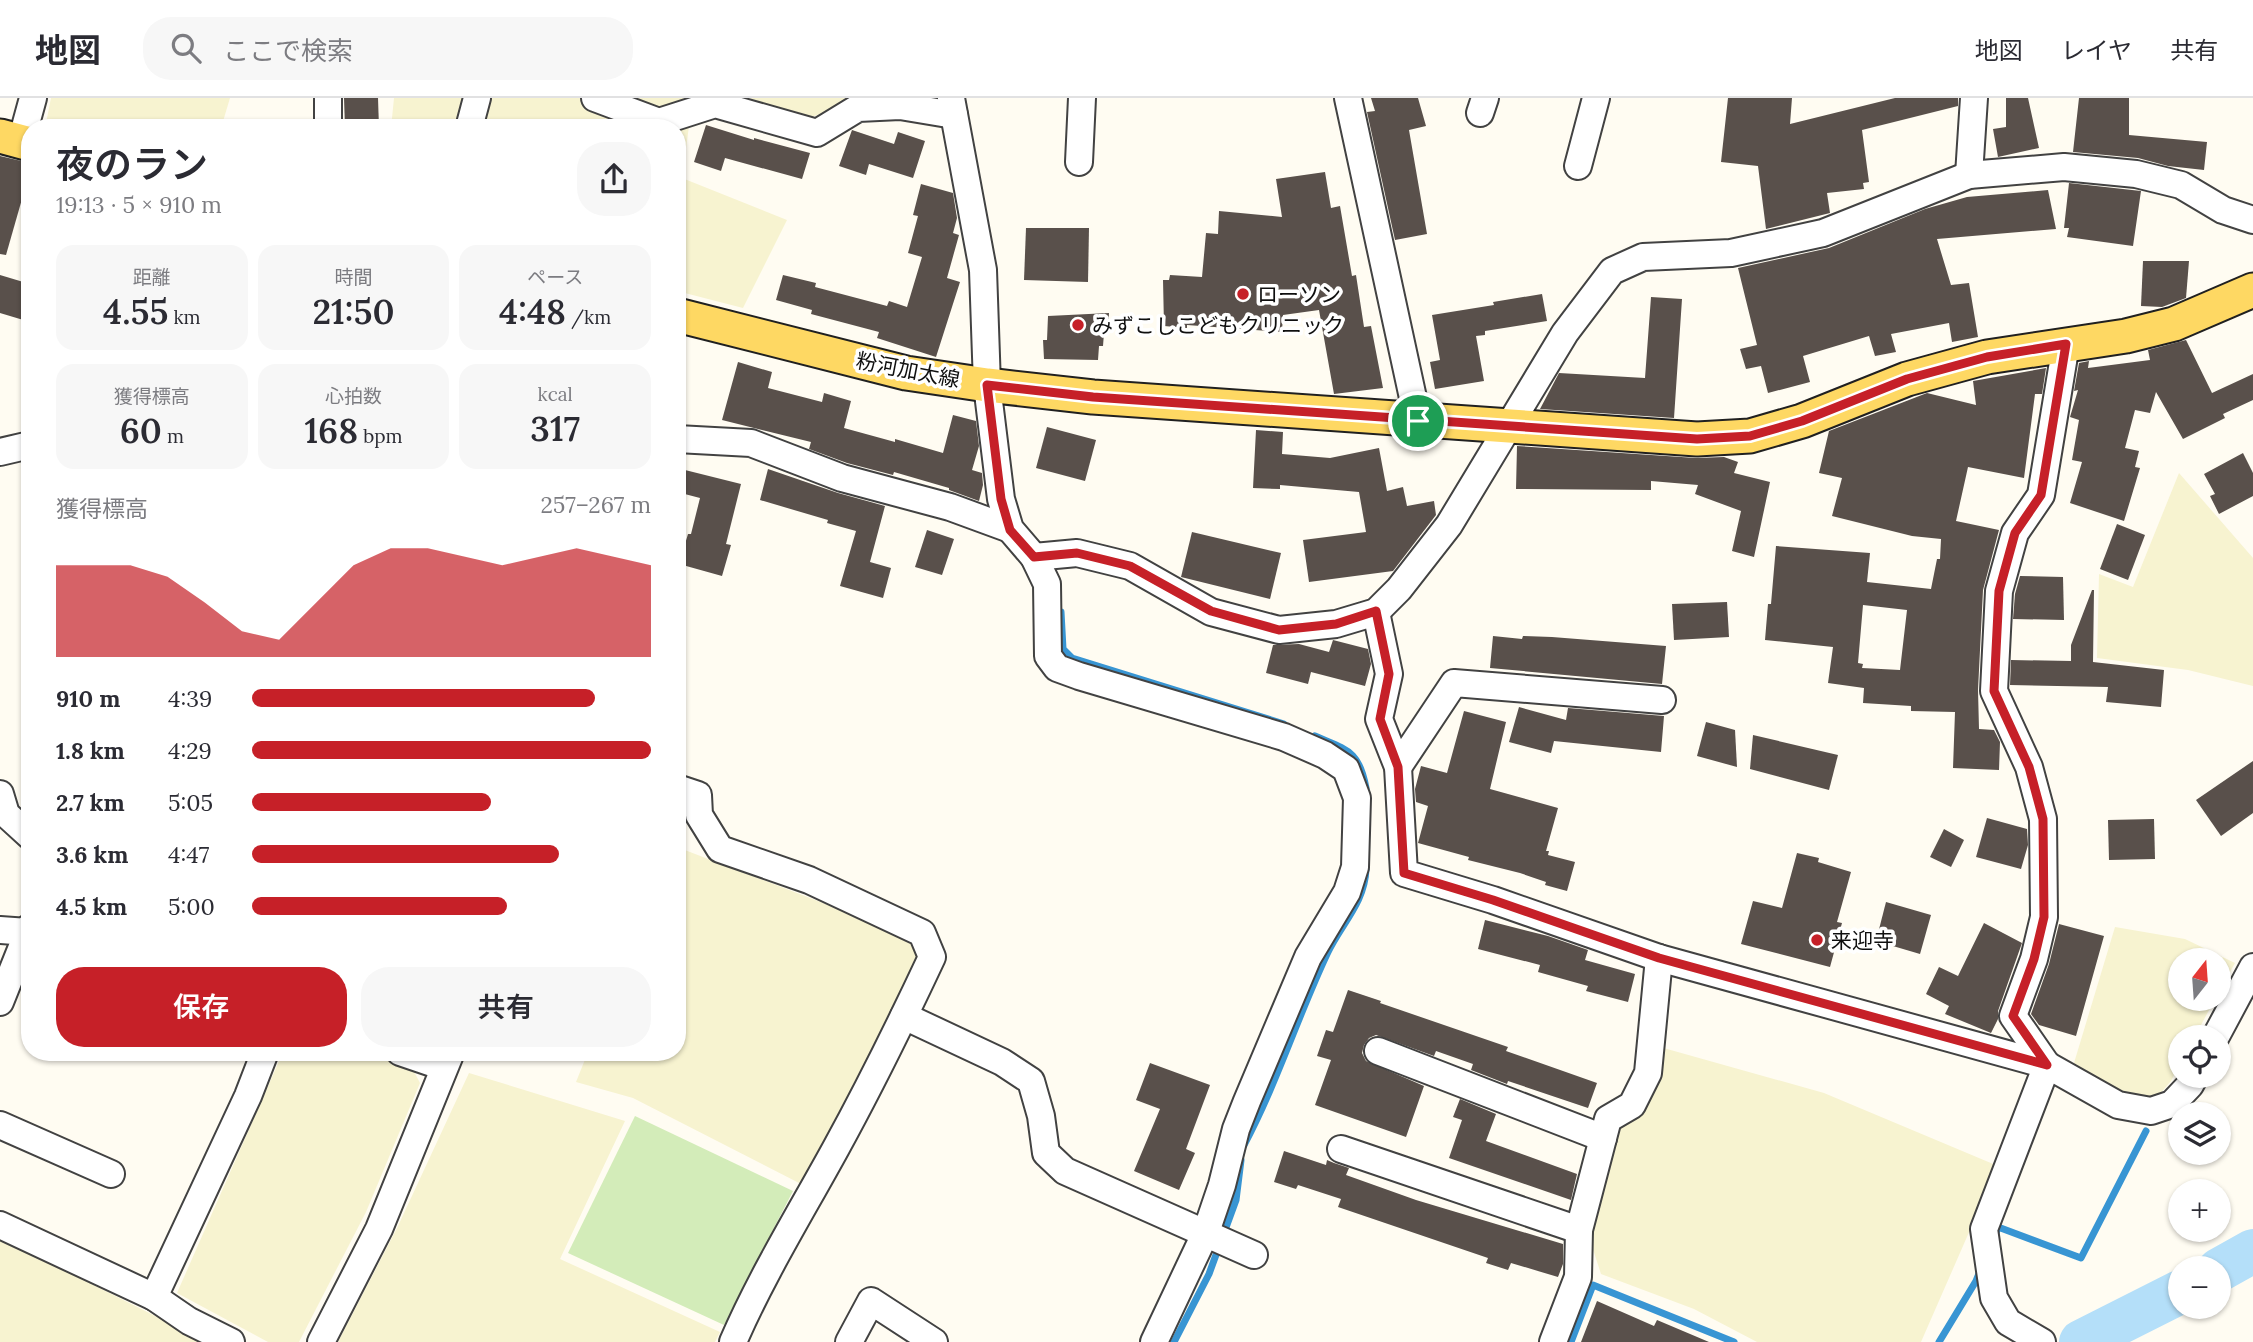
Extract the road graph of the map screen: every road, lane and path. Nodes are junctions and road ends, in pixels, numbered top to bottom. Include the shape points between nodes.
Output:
1 (33, 98) edge
2 (328, 98) edge
3 (477, 98) edge
4 (595, 98) edge
5 (1082, 98) edge
6 (1348, 98) edge
7 (1596, 98) edge
8 (1974, 98) edge
9 (952, 107) edge
10 (25, 119) edge
11 (328, 119) edge
12 (471, 119) edge
13 (651, 119) edge
14 (668, 119) edge
15 (1079, 162) dead end
16 (1578, 166) dead end
17 (1969, 176) junction
18 (2253, 220) edge
19 (2253, 290) edge
20 (686, 317) edge
21 (2066, 344) junction
22 (987, 385) junction
23 (1418, 421) junction
24 (1508, 428) junction
25 (686, 439) edge
26 (21, 447) edge
27 (0, 452) edge
28 (1010, 530) junction
29 (1034, 557) junction
30 (1376, 611) junction
31 (1662, 700) dead end
32 (1398, 767) junction
33 (686, 791) edge
34 (0, 794) edge
35 (21, 828) edge
36 (0, 930) edge
37 (21, 930) edge
38 (21, 950) edge
39 (1659, 958) junction
40 (2253, 967) edge
41 (0, 1002) edge
42 (904, 1016) junction
43 (2222, 1025) edge
44 (1378, 1051) dead end
45 (262, 1061) edge
46 (447, 1061) edge
47 (2047, 1065) junction
48 (2188, 1088) edge
49 (0, 1125) edge
50 (1603, 1138) junction
51 (1341, 1149) dead end
52 (111, 1174) dead end
53 (0, 1225) edge
54 (1579, 1230) junction
55 (1211, 1235) junction
56 (1254, 1255) dead end
57 (154, 1297) junction
58 (231, 1342) edge
59 (321, 1342) edge
60 (733, 1342) edge
61 (849, 1342) edge
62 (932, 1342) edge
63 (1154, 1342) edge
64 (1553, 1342) edge
65 (2042, 1342) edge

1 - 10 street
2 - 11 street
3 - 12 street
4 - 13 street
5 - 15 street
6 - 23 street
7 - 16 street
8 - 17 street
9 - 14 street via 858,108 817,133 715,104
9 - 22 street via 983,270
17 - 18 street via 2064,167 2136,174 2181,186 2223,210
17 - 24 street via 1824,233 1731,253 1643,257 1612,271 1565,333
19 - 21 main road, 粉河加太線 via 2174,324
20 - 22 main road, 粉河加太線 via 906,373
21 - 24 main road, 粉河加太線 via 1987,357 1907,379 1802,421 1750,436 1697,439
21 - 47 street via 2041,495 2015,533 1999,591 1994,691 2029,767 2043,819 2044,917 2013,1016
22 - 23 main road, 粉河加太線
22 - 28 street via 1001,499
23 - 24 main road, 粉河加太線
24 - 30 street via 1449,525
25 - 28 street via 751,443 842,478 950,507
26 - 27 street
28 - 29 street
29 - 30 street via 1077,553 1130,566 1211,611 1279,630 1336,624
29 - 55 street via 1047,584 1048,656 1057,668 1284,737 1346,769 1357,798 1355,867 1348,892 1308,957 1247,1101
30 - 32 street via 1389,674 1380,719
31 - 32 street via 1454,683
32 - 39 street via 1404,873
33 - 42 street via 698,795 698,815 720,849 808,880 922,933 932,957
34 - 35 street via 6,814
36 - 37 street
38 - 41 street
39 - 47 street
39 - 50 street via 1648,1073 1632,1105 1608,1119
40 - 43 street
42 - 55 street via 1002,1062 1031,1081 1046,1153 1065,1171
42 - 60 street
44 - 50 street
45 - 57 street
46 - 59 street via 379,1229
47 - 48 street via 2118,1105 2151,1111 2172,1104
47 - 65 street via 1984,1229 1994,1298 2008,1322
49 - 52 street
50 - 54 street
51 - 54 street
53 - 57 street
54 - 64 street via 1578,1277
55 - 56 street
55 - 63 street
57 - 58 street
61 - 62 street via 871,1301

